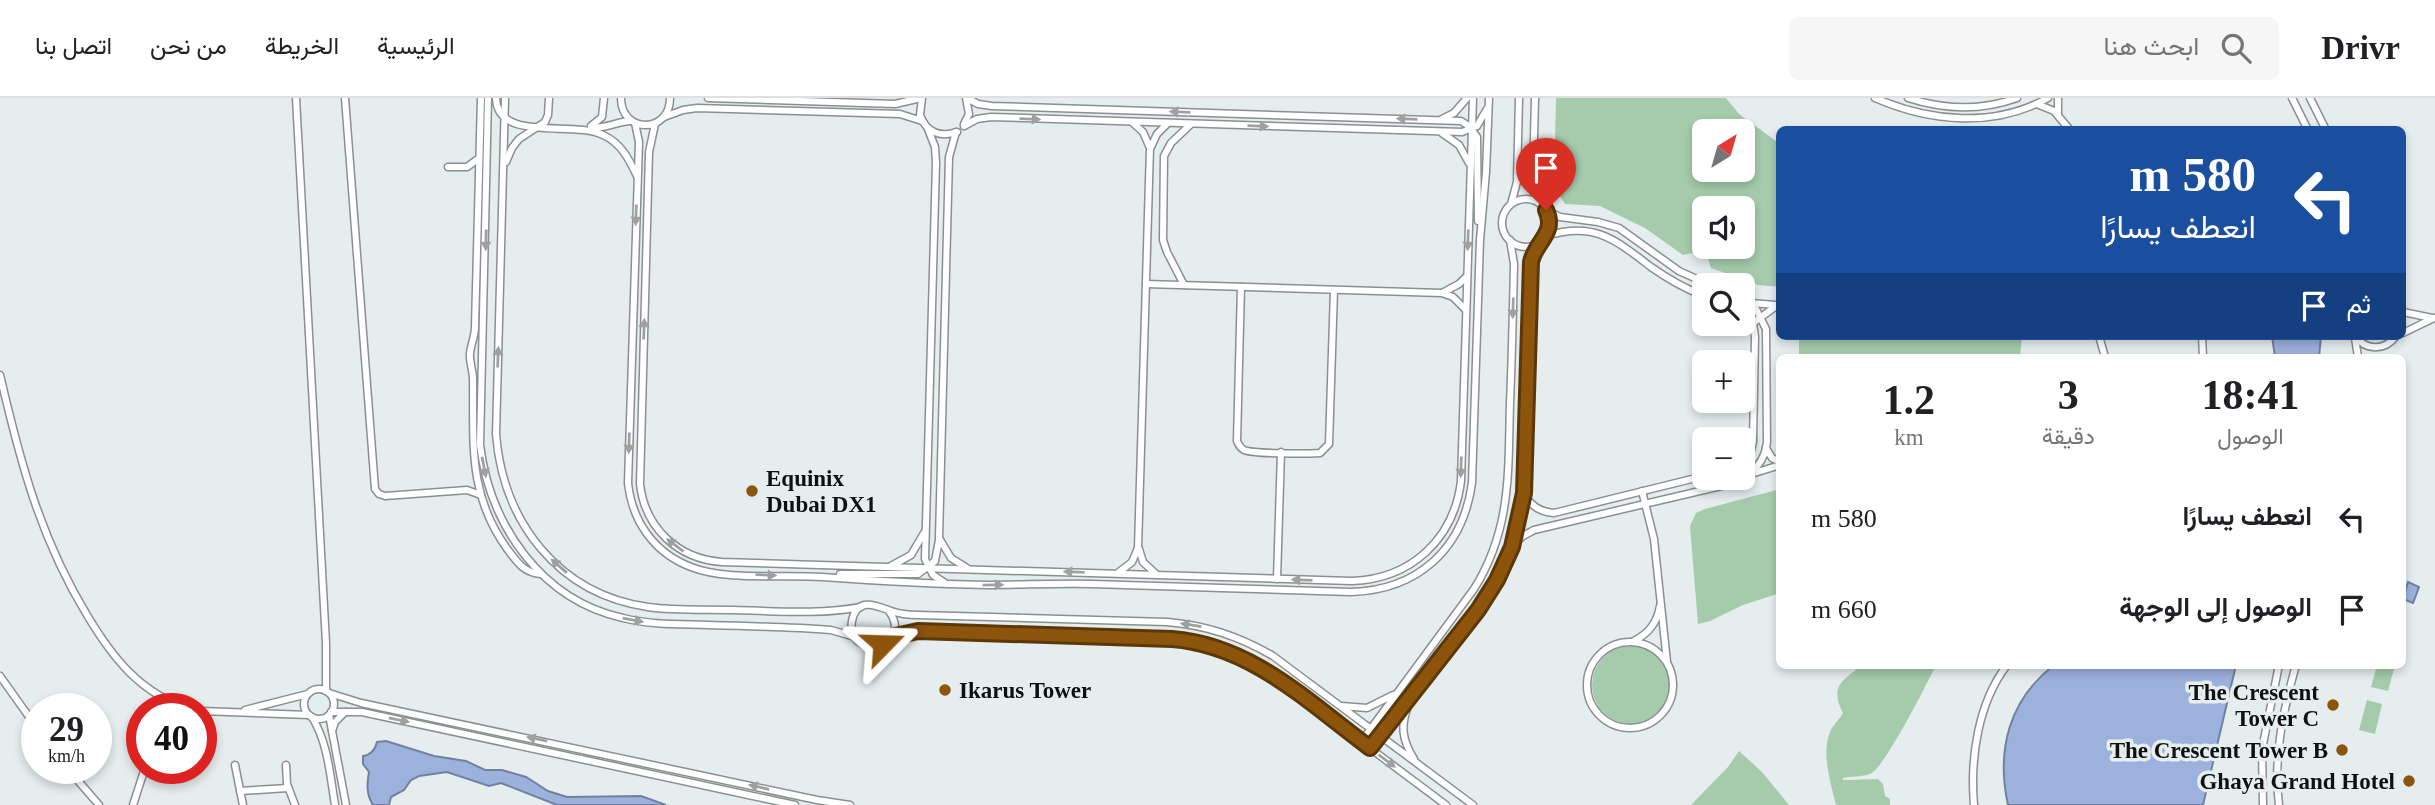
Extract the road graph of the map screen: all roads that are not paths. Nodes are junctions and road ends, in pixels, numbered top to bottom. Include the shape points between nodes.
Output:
1 (296, 98) edge
2 (345, 98) edge
3 (489, 98) edge
4 (505, 98) edge
5 (549, 98) edge
6 (604, 98) edge
7 (621, 98) edge
8 (670, 98) edge
9 (708, 98) edge
10 (922, 98) edge
11 (966, 98) edge
12 (1467, 98) edge
13 (1473, 98) edge
14 (1520, 98) edge
15 (1535, 98) edge
16 (1875, 98) edge
17 (1908, 98) edge
18 (2017, 98) edge
19 (2048, 98) edge
20 (2058, 98) edge
21 (2292, 98) edge
22 (2311, 98) edge
23 (1489, 102) edge
24 (2037, 104) junction
25 (2058, 116) junction
26 (664, 117) junction
27 (505, 120) junction
28 (1439, 120) junction
29 (922, 121) junction
30 (1130, 121) junction
31 (633, 122) junction
32 (1168, 123) junction
33 (655, 124) junction
34 (1191, 124) junction
35 (964, 126) junction
36 (2067, 126) edge
37 (2306, 126) edge
38 (2324, 126) edge
39 (540, 127) junction
40 (583, 128) junction
41 (928, 129) junction
42 (1473, 129) junction
43 (1437, 131) junction
44 (956, 132) junction
45 (1150, 148) junction
46 (479, 157) junction
47 (1470, 165) junction
48 (448, 167) dead end
49 (467, 167) junction
50 (503, 171) junction
51 (479, 177) junction
52 (638, 178) junction
53 (1539, 203) junction
54 (1511, 205) junction
55 (1546, 210) junction
56 (1547, 236) junction
57 (1480, 240) junction
58 (1510, 240) junction
59 (1538, 244) junction
60 (476, 271) junction
61 (485, 271) junction
62 (1467, 275) junction
63 (1692, 277) edge
64 (1146, 284) junction
65 (1184, 285) junction
66 (1241, 287) junction
67 (1334, 290) junction
68 (1692, 290) edge
69 (1442, 293) junction
70 (1755, 304) edge
71 (1776, 304) edge
72 (1776, 306) edge
73 (1755, 309) edge
74 (1466, 310) junction
75 (2406, 313) edge
76 (1761, 316) junction
77 (2435, 318) edge
78 (1755, 321) edge
79 (2406, 332) edge
80 (1755, 336) edge
81 (2359, 340) edge
82 (2393, 340) edge
83 (2387, 345) junction
84 (2382, 354) edge
85 (0, 375) edge
86 (1501, 416) dead end
87 (1510, 416) junction
88 (1753, 427) edge
89 (1766, 448) junction
90 (1282, 453) junction
91 (1776, 461) edge
92 (1776, 465) edge
93 (1755, 468) edge
94 (1755, 472) edge
95 (477, 478) junction
96 (1692, 479) edge
97 (467, 490) junction
98 (1700, 490) edge
99 (1642, 491) junction
100 (1524, 493) junction
101 (481, 495) junction
102 (1497, 501) dead end
103 (1507, 502) junction
104 (1646, 503) junction
105 (499, 517) junction
106 (496, 531) junction
107 (925, 531) junction
108 (939, 538) junction
109 (1512, 547) junction
110 (1138, 548) junction
111 (886, 567) junction
112 (928, 568) junction
113 (969, 569) junction
114 (541, 574) junction
115 (1116, 574) junction
116 (1158, 575) junction
117 (817, 576) junction
118 (1278, 579) junction
119 (947, 584) junction
120 (1661, 597) junction
121 (861, 607) junction
122 (888, 610) junction
123 (1152, 612) dead end
124 (1152, 621) junction
125 (855, 637) junction
126 (891, 637) junction
127 (1172, 639) junction
128 (1632, 642) junction
129 (1172, 647) dead end
130 (1668, 663) junction
131 (2004, 669) edge
132 (2278, 669) edge
133 (2295, 669) edge
134 (0, 676) edge
135 (327, 692) junction
136 (1398, 692) junction
137 (156, 693) edge
138 (308, 694) junction
139 (1413, 696) junction
140 (21, 706) edge
141 (1339, 706) junction
142 (347, 710) junction
143 (217, 712) edge
144 (234, 713) junction
145 (330, 714) junction
146 (310, 716) junction
147 (1371, 729) junction
148 (331, 733) junction
149 (1380, 736) junction
150 (1361, 742) junction
151 (1370, 748) junction
152 (1417, 764) junction
153 (235, 765) dead end
154 (286, 765) dead end
155 (81, 784) edge
156 (140, 784) edge
157 (288, 788) junction
158 (240, 791) junction
159 (839, 804) edge
160 (99, 805) edge
161 (133, 805) edge
162 (243, 805) edge
163 (295, 805) edge
164 (335, 805) edge
165 (346, 805) edge
166 (795, 805) edge
167 (850, 805) edge
168 (1446, 805) edge
169 (1473, 805) edge
170 (1974, 805) edge
171 (2263, 805) edge
172 (2279, 805) edge

1 - 135 street
2 - 97 street via 375,489 385,496
3 - 27 street
3 - 46 street
3 -> 61 street
4 - 27 street
5 - 39 street via 548,115
6 - 40 street via 600,120
7 - 31 street via 623,111
8 - 26 street
9 - 10 street via 895,104
10 - 29 street
28 -> 11 street via 992,106
11 - 35 street via 969,114
12 - 28 street via 1454,113
13 - 42 street
14 - 54 street via 1517,181
15 - 53 street via 1533,182
16 - 24 street via 1921,114 1956,118 1993,116
17 - 18 street via 1963,107
19 - 24 street
20 - 25 street
21 - 37 street
22 - 38 street
23 - 42 street
23 - 57 street
24 - 25 street
25 - 36 street
26 - 29 street via 697,108 900,114
26 - 33 street
27 - 39 street via 522,127
27 - 50 street
28 - 42 street via 1461,121
29 - 41 street
30 - 32 street
35 -> 30 street via 991,117
30 - 45 street via 1143,132
31 - 33 street
31 - 40 street
31 - 52 street via 639,142
32 - 34 street
32 - 45 street
111 -> 33 street via 705,560 669,541 649,515 640,475 649,152
34 -> 43 street
34 - 65 street via 1168,147 1164,161 1163,240
35 - 44 street
39 - 40 street
39 - 50 street via 515,144
40 - 52 street via 620,146
41 - 44 street via 939,134
41 - 107 street via 936,163
42 - 43 street
42 - 47 street
42 - 57 street
43 - 47 street via 1459,145
44 - 108 street via 949,157
45 - 64 street
46 - 49 street
46 - 51 street
47 -> 62 street
48 - 49 street
49 - 51 street
121 -> 50 street via 825,612 633,604 577,580 532,538 509,498 498,451
51 - 60 street
52 -> 117 street via 628,474 636,514 660,548 696,569
53 - 54 street via 1522,200
53 - 55 street
54 - 58 street via 1503,220
55 - 56 street
55 - 63 street via 1619,228
56 - 59 street
56 - 68 street via 1570,230 1605,235
119 -> 57 street via 1351,592 1387,588 1419,573 1454,539 1471,495
58 - 59 street via 1524,247
58 -> 87 street via 1514,264
59 - 100 street via 1530,268
60 - 61 street
60 - 95 street via 470,354
61 -> 105 street via 480,445 487,486
62 - 69 street
62 - 74 street
64 - 65 street
64 - 110 street
65 - 66 street
66 - 67 street
66 - 90 street via 1237,441 1247,451
67 - 69 street
67 - 90 street via 1329,443 1320,453
69 - 74 street
70 - 71 street
72 - 76 street
73 - 76 street
74 -> 118 street via 1460,492 1442,535 1418,560 1387,576 1352,581
75 - 77 street
76 - 78 street
76 - 89 street via 1767,336
77 - 79 street
80 - 88 street
81 - 83 street via 2372,348
82 - 83 street
83 - 84 street
85 - 137 street via 33,501 66,579 121,664
86 - 87 street
87 - 103 street
89 - 91 street
89 - 93 street
90 - 118 street
92 - 94 street
95 - 97 street
95 - 101 street
96 - 99 street
97 - 101 street
98 - 104 street
99 - 100 street via 1554,513 1542,512
99 - 104 street
100 - 109 street
101 - 106 street
102 - 103 street
103 - 136 street via 1483,575
104 - 109 street via 1534,530
104 - 120 street
105 - 106 street
105 - 114 street
106 - 114 street via 521,566
107 - 111 street via 911,555
107 - 112 street
108 - 112 street via 937,558
108 - 113 street via 951,558
109 - 139 street via 1488,595
110 - 115 street via 1132,562
110 - 116 street via 1143,562
111 - 112 street
112 - 113 street
112 - 117 street via 914,574
112 - 119 street
115 -> 113 street
114 -> 125 street via 579,601 623,618 664,624 831,629
115 - 116 street
116 - 118 street
117 - 119 street
120 - 128 street via 1653,625
120 - 130 street
121 - 122 street via 872,604
121 - 125 street via 853,619
122 - 124 street via 919,615
122 - 126 street via 894,623
123 - 124 street
141 -> 124 street via 1273,656 1240,638 1204,626
125 - 126 street via 871,646
126 - 127 street via 926,631
127 - 129 street
127 - 150 street via 1215,646 1255,664
128 - 130 street via 1648,646
128 - 130 street via 1604,651 1588,675 1592,704 1613,725 1632,728 1660,717 1673,692
131 - 170 street via 1992,689 1979,730
132 - 171 street via 2262,750
133 - 172 street via 2278,748
134 - 140 street
135 - 138 street
135 - 145 street via 334,702
159 -> 135 street
136 - 141 street via 1373,706
136 - 147 street
138 - 144 street
138 - 146 street via 304,705
139 - 149 street
139 - 152 street via 1402,730
141 - 147 street
142 - 145 street
142 - 148 street
142 -> 166 street
143 - 144 street
144 - 146 street
145 - 146 street via 320,719
145 - 148 street
146 - 164 street via 326,750
147 - 149 street
147 - 150 street
148 - 165 street
149 - 151 street
149 - 152 street
150 - 151 street
151 -> 168 street
152 - 169 street
153 - 158 street
154 - 157 street
155 - 160 street
156 - 161 street
157 - 158 street
157 - 163 street
158 - 162 street
159 - 167 street

